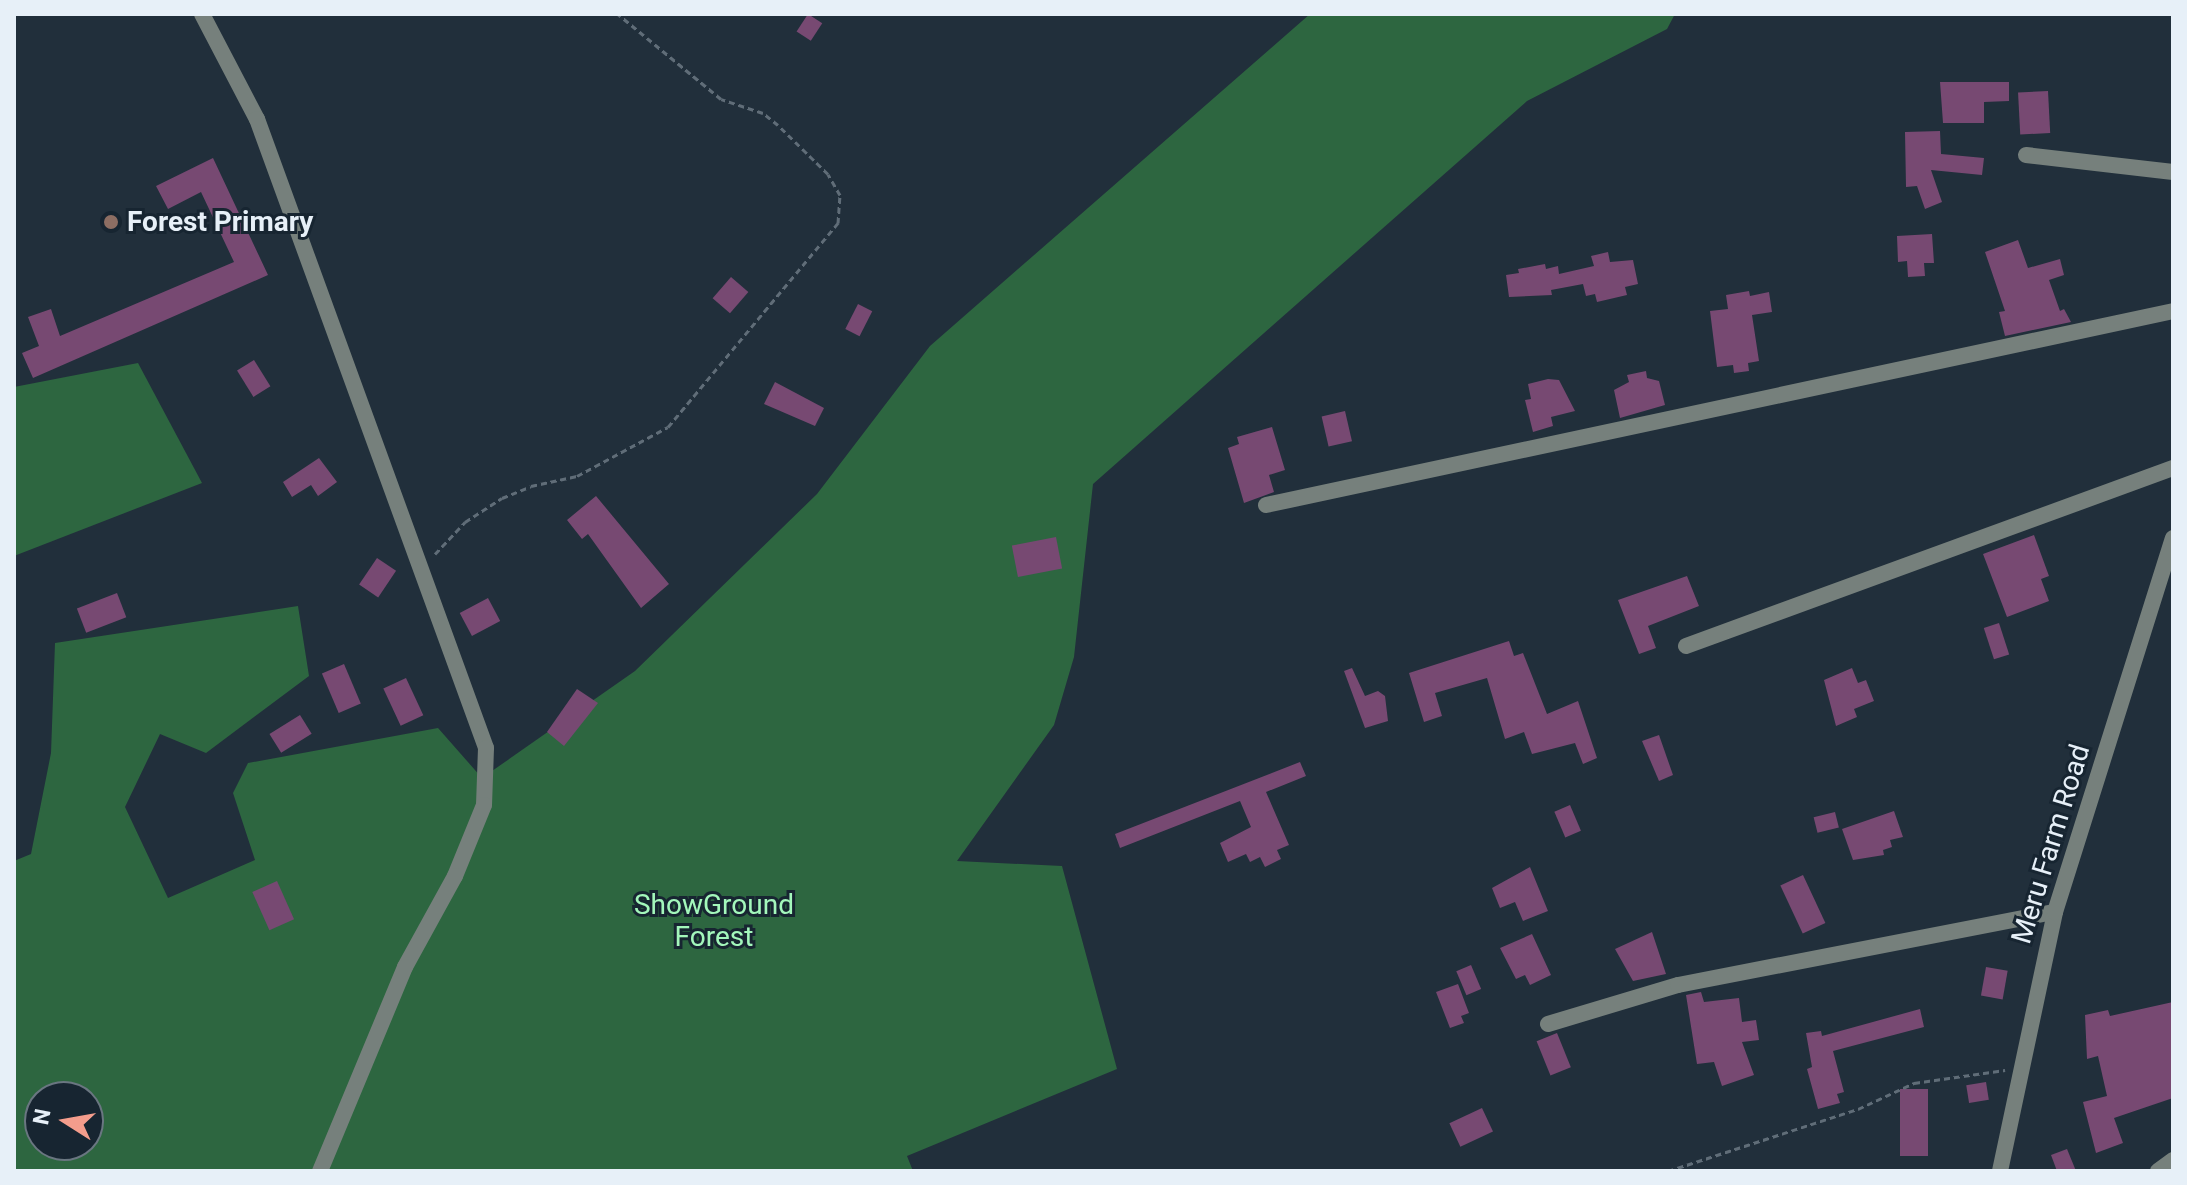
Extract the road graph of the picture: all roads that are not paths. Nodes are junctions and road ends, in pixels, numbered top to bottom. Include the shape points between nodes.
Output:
1 (202, 14) edge
2 (2026, 155) dead end
3 (2173, 172) edge
4 (2173, 311) edge
5 (2173, 468) edge
6 (1266, 505) dead end
7 (2173, 538) edge
8 (1686, 646) dead end
9 (2055, 912) junction
10 (1548, 1024) dead end
11 (2173, 1160) edge
12 (320, 1171) edge
13 (2000, 1171) edge
14 (2158, 1171) edge

1 - 12 street via 257,119 486,748 484,805 455,876 405,967
2 - 3 street
4 - 6 street
5 - 8 street
7 - 9 street, Meru Farm Road
9 - 10 street via 1678,985
9 - 13 street, Meru Farm Road
11 - 14 street

